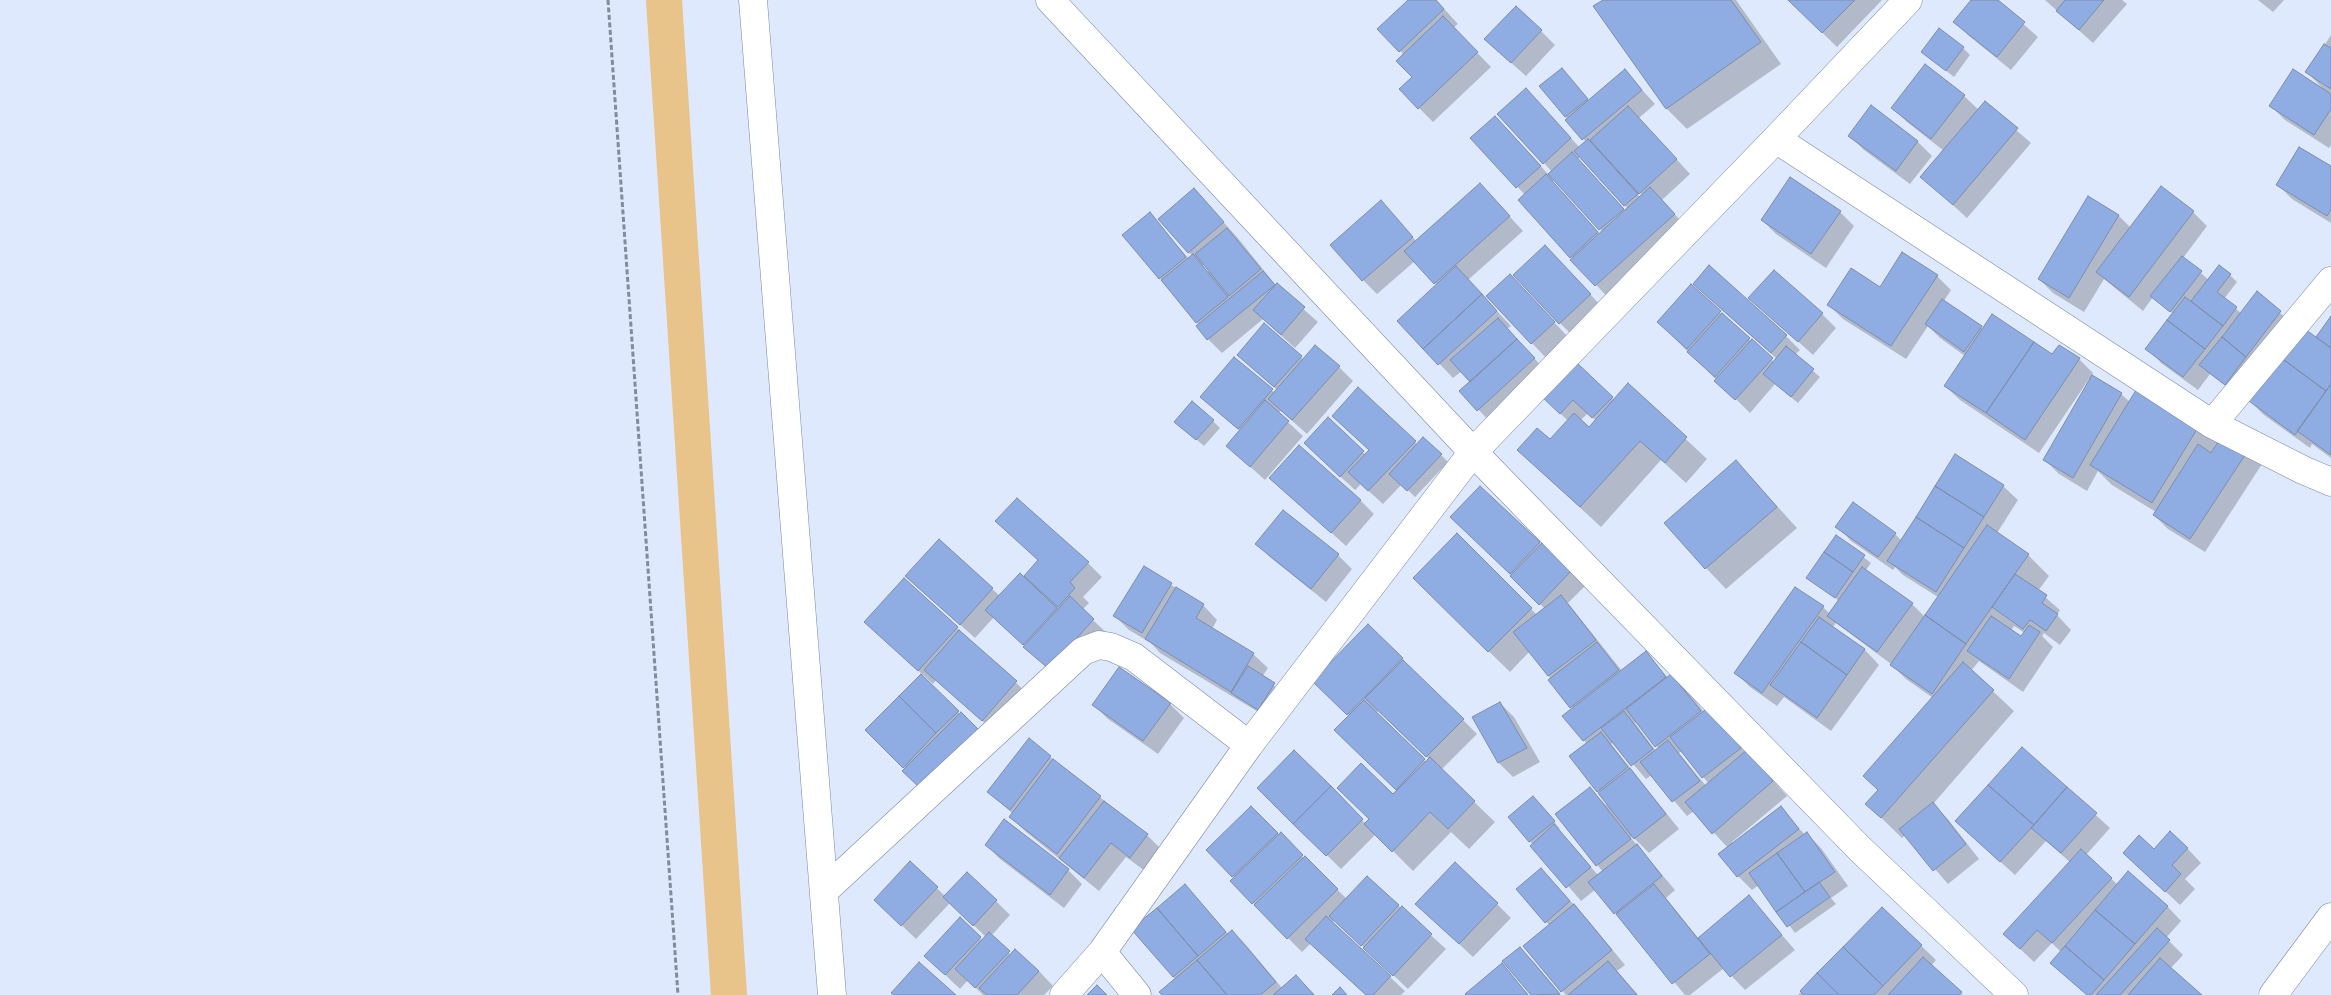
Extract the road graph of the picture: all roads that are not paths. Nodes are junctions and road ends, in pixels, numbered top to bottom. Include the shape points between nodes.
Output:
1 (753, 0) edge
2 (1908, 0) edge
3 (1059, 3) edge
4 (1776, 139) junction
5 (2331, 281) edge
6 (2212, 424) junction
7 (1473, 452) junction
8 (2331, 482) edge
9 (1249, 745) junction
10 (824, 891) junction
11 (2331, 917) edge
12 (1102, 952) junction
13 (832, 995) edge
14 (1064, 995) edge
15 (1137, 995) edge
16 (2014, 995) edge
17 (2273, 995) edge

1 - 10 street
2 - 4 street
3 - 7 street
4 - 6 street
4 - 7 street
5 - 6 street
6 - 8 street
7 - 9 street
7 - 16 street via 1860,849
9 - 10 street via 1134,657 1099,645 1083,651
9 - 12 street
10 - 13 street
11 - 17 street
12 - 14 street
12 - 15 street

